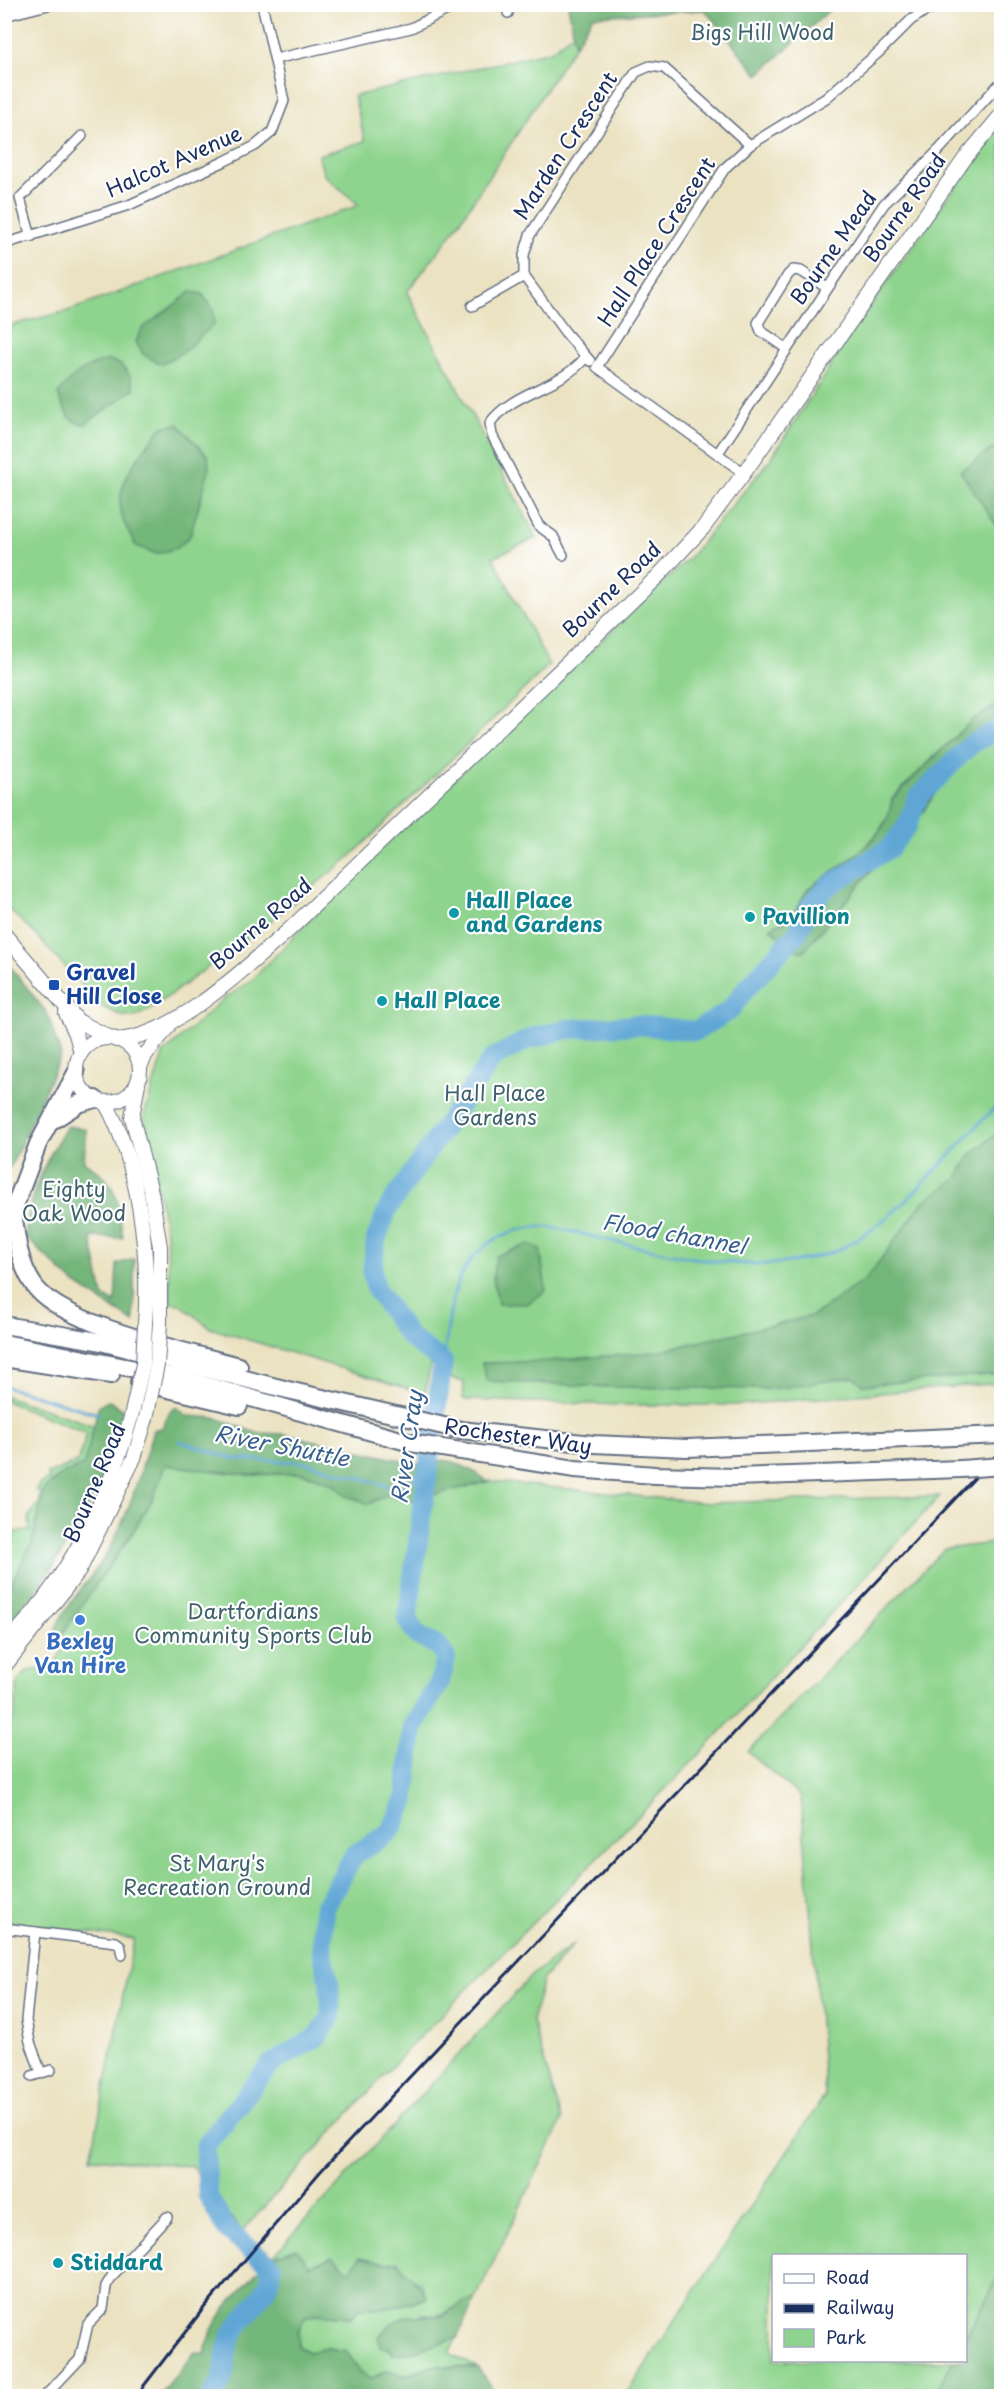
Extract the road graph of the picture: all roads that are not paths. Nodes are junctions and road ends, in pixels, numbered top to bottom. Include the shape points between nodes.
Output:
1 (52, 4) edge
2 (262, 4) edge
3 (459, 4) edge
4 (945, 4) edge
5 (926, 8) edge
6 (4, 16) edge
7 (275, 59) junction
8 (1002, 81) edge
9 (1002, 114) edge
10 (82, 136) dead end
11 (750, 145) junction
12 (31, 237) junction
13 (4, 244) edge
14 (524, 276) junction
15 (827, 288) junction
16 (472, 306) dead end
17 (787, 349) junction
18 (585, 358) junction
19 (597, 366) junction
20 (718, 453) junction
21 (744, 473) junction
22 (563, 555) dead end
23 (4, 934) edge
24 (60, 1002) junction
25 (171, 1023) junction
26 (114, 1039) junction
27 (81, 1053) junction
28 (76, 1073) junction
29 (140, 1073) junction
30 (100, 1101) junction
31 (50, 1122) junction
32 (14, 1210) junction
33 (4, 1234) edge
34 (4, 1325) edge
35 (4, 1343) edge
36 (4, 1358) edge
37 (331, 1398) junction
38 (343, 1426) junction
39 (1002, 1435) edge
40 (1002, 1466) edge
41 (4, 1645) edge
42 (4, 1667) edge
43 (4, 1928) edge
44 (35, 1932) junction
45 (122, 1955) dead end
46 (41, 2073) dead end
47 (167, 2217) dead end
48 (45, 2397) edge

1 - 6 street
2 - 7 street, Halcot Avenue
3 - 7 street via 411,28
4 - 5 street, Hall Place Crescent
5 - 11 street, Hall Place Crescent via 826,98
7 - 12 street, Halcot Avenue via 284,101 272,132 255,146 129,205
8 - 15 street, Bourne Mead via 884,204
9 - 21 main road, Bourne Road via 966,157
10 - 12 street via 20,198
11 - 14 street, Marden Crescent via 664,68 650,66 636,72 530,234
11 - 19 street, Hall Place Crescent via 714,182
12 - 13 street, Halcot Avenue
14 - 16 street
14 - 18 street
15 - 17 street, Bourne Mead
15 - 17 street via 793,270 770,302 759,327
17 - 20 street, Bourne Mead
18 - 19 street
18 - 22 street via 575,370 499,411 490,423 492,435 539,526 553,536
19 - 20 street
20 - 21 street
21 - 25 main road, Bourne Road via 703,528 658,576 290,929
23 - 24 main road
24 - 26 main road via 78,1021
24 - 27 main road
25 - 26 main road, Bourne Road via 143,1036
25 - 29 main road, Bourne Road via 146,1054
26 - 27 main road via 93,1042
26 - 29 main road via 131,1048
27 - 28 main road
28 - 30 main road via 82,1089
28 - 31 highway
29 - 30 main road via 136,1087 123,1099
29 - 42 main road, Bourne Road, bridge via 132,1116 160,1247 157,1365 146,1418 134,1458 79,1571
30 - 31 highway via 78,1104
30 - 41 main road, Bourne Road, bridge via 119,1126 142,1229 147,1304 143,1364 120,1455 105,1495 79,1546 44,1598
31 - 32 highway
32 - 33 highway
32 - 37 highway via 16,1240 24,1266 34,1285 54,1305 71,1314 284,1379
34 - 37 highway, Rochester Way via 97,1341
35 - 38 highway, Rochester Way via 176,1377 313,1414
36 - 38 highway via 110,1375 311,1423
37 - 39 highway, Rochester Way via 461,1430 593,1444 687,1448
38 - 40 highway, Rochester Way, bridge via 459,1452 575,1469 655,1475 735,1477
43 - 44 street
44 - 45 street via 116,1942
44 - 46 street via 26,2031
47 - 48 street via 112,2276 106,2286 103,2308 88,2324 80,2359

